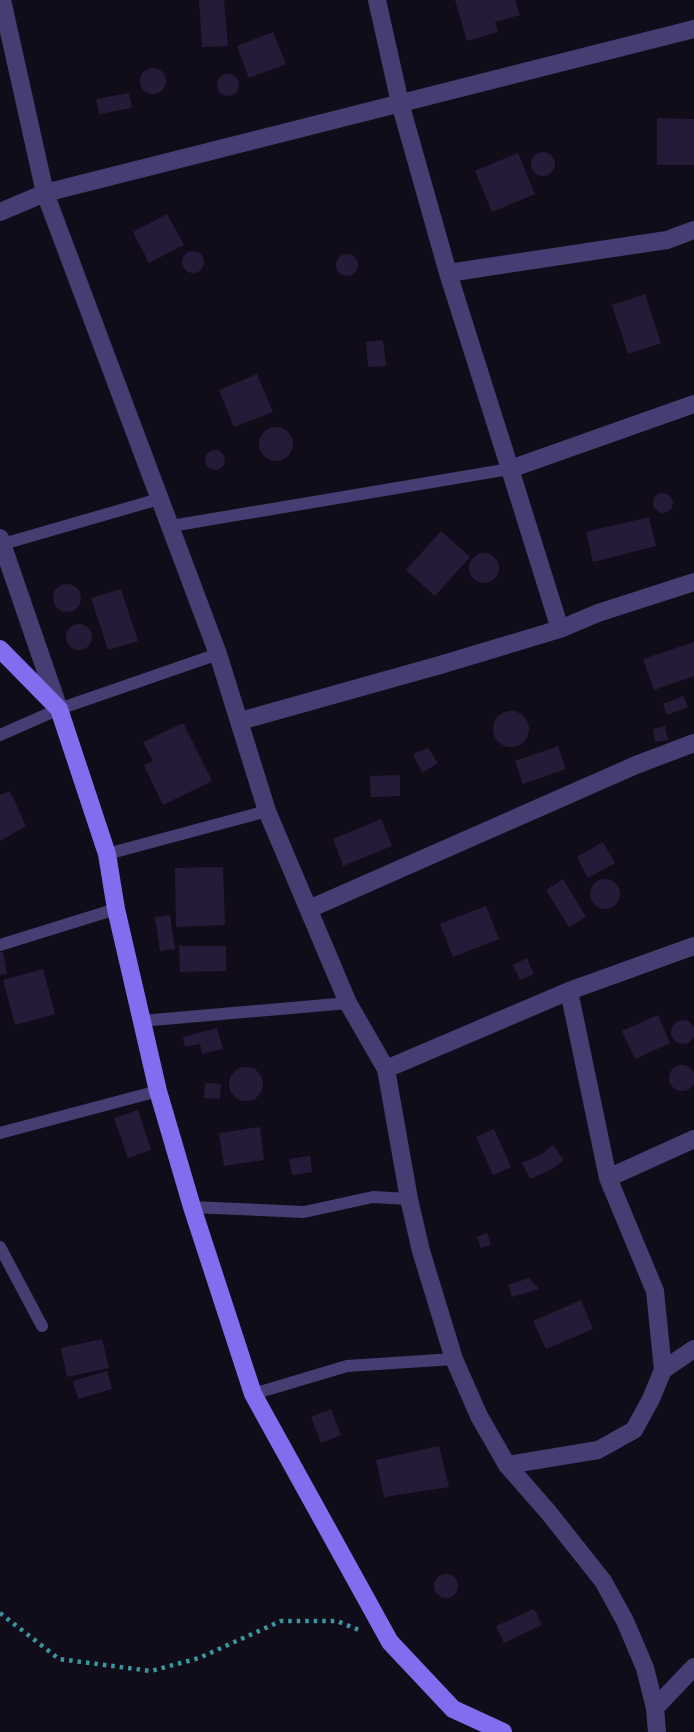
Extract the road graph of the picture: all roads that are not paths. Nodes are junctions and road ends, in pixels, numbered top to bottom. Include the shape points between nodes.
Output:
1 (2, 0) edge
2 (377, 0) edge
3 (3, 20) edge
4 (694, 29) edge
5 (400, 103) junction
6 (45, 193) junction
7 (0, 212) edge
8 (694, 230) edge
9 (448, 273) junction
10 (694, 404) edge
11 (510, 469) junction
12 (159, 499) junction
13 (171, 526) junction
14 (1, 541) edge
15 (694, 582) edge
16 (559, 629) junction
17 (0, 649) edge
18 (218, 654) junction
19 (59, 709) junction
20 (240, 721) junction
21 (0, 735) edge
22 (694, 743) edge
23 (267, 811) junction
24 (107, 854) junction
25 (116, 909) junction
26 (309, 909) junction
27 (0, 945) edge
28 (694, 946) edge
29 (569, 991) junction
30 (348, 1003) junction
31 (141, 1021) junction
32 (386, 1069) junction
33 (158, 1091) junction
34 (0, 1133) edge
35 (694, 1139) edge
36 (608, 1178) junction
37 (409, 1199) junction
38 (192, 1207) junction
39 (0, 1247) edge
40 (42, 1326) dead end
41 (694, 1349) edge
42 (454, 1359) junction
43 (663, 1370) junction
44 (253, 1394) junction
45 (508, 1465) junction
46 (694, 1667) edge
47 (656, 1708) junction
48 (503, 1732) edge
49 (657, 1732) edge

1 - 3 street
2 - 5 street
3 - 6 street
4 - 5 street
5 - 6 street
5 - 9 street
6 - 7 street
6 - 12 street
8 - 9 street via 667,240
9 - 11 street
10 - 11 street
11 - 13 lane
11 - 16 street
12 - 13 street
12 - 14 lane
13 - 18 street
14 - 19 street
15 - 16 street
16 - 20 street
17 - 19 street
18 - 19 lane
18 - 20 street
19 - 21 lane
19 - 24 street
20 - 23 street
22 - 26 street
23 - 24 lane
23 - 26 street
24 - 25 street
25 - 27 lane
25 - 31 street
26 - 30 street
28 - 29 street
29 - 32 street
29 - 36 street
30 - 31 lane
30 - 32 street
31 - 33 street
32 - 37 street
33 - 34 lane
33 - 38 street
35 - 36 street
36 - 43 street via 655,1291
37 - 38 lane via 373,1196 304,1212
37 - 42 street
38 - 44 street
39 - 40 lane
41 - 43 street
42 - 44 lane via 347,1366
42 - 45 street via 479,1416
43 - 45 street via 634,1430 598,1450
44 - 48 street via 390,1642 453,1709
45 - 47 street via 603,1581 645,1668
46 - 47 street
47 - 49 street

